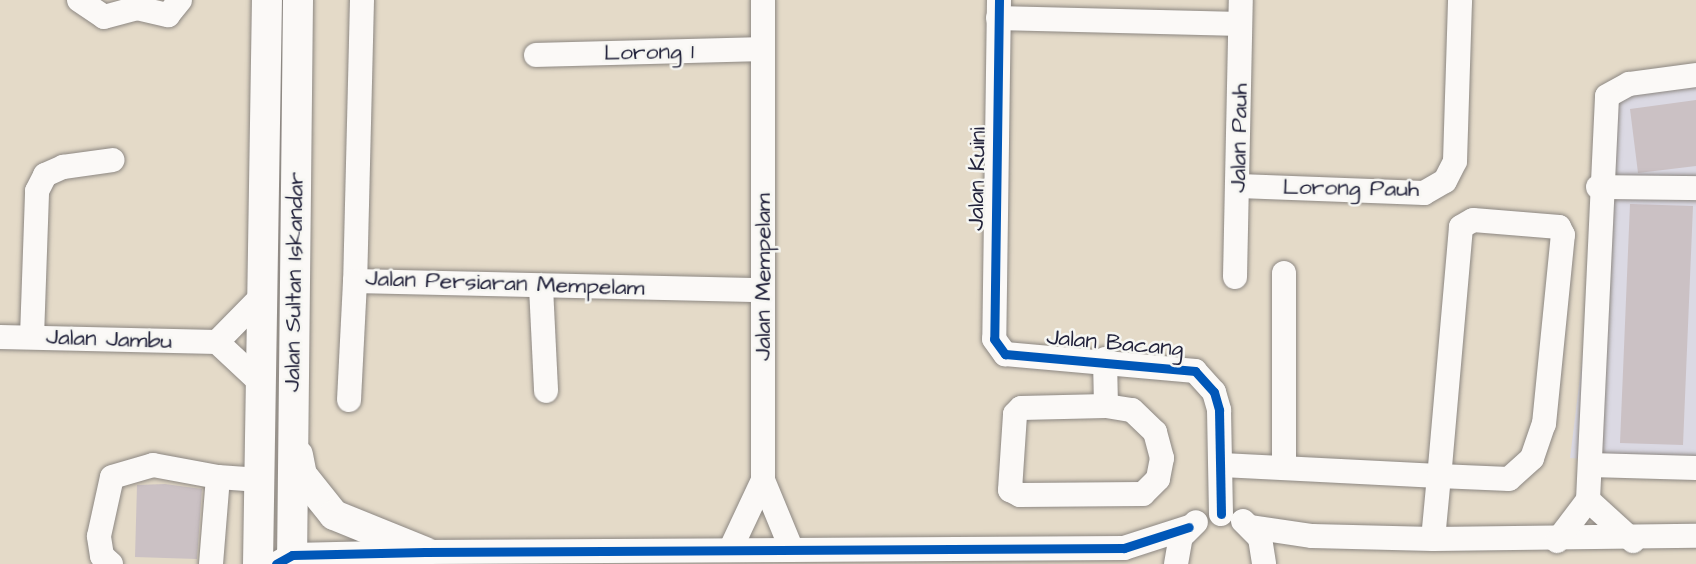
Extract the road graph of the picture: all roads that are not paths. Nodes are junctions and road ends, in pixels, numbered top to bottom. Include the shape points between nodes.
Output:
1 (79, 0) edge
2 (180, 0) edge
3 (267, 0) edge
4 (298, 0) edge
5 (362, 0) edge
6 (763, 0) edge
7 (1460, 0) edge
8 (998, 9) edge
9 (1240, 12) edge
10 (763, 49) junction
11 (536, 55) dead end
12 (1696, 75) edge
13 (113, 160) dead end
14 (1239, 186) junction
15 (1598, 187) junction
16 (1696, 188) edge
17 (1284, 273) dead end
18 (1234, 276) dead end
19 (355, 281) junction
20 (541, 287) junction
21 (763, 290) junction
22 (264, 294) junction
23 (0, 337) edge
24 (32, 337) junction
25 (217, 342) junction
26 (1005, 354) joint
27 (1105, 359) junction
28 (261, 383) junction
29 (546, 391) dead end
30 (349, 400) dead end
31 (1105, 406) junction
32 (293, 420) junction
33 (1222, 464) junction
34 (1590, 465) junction
35 (1284, 468) junction
36 (1696, 468) edge
37 (1439, 476) junction
38 (218, 477) junction
39 (260, 480) junction
40 (763, 480) junction
41 (1588, 500) junction
42 (1221, 514) junction
43 (259, 523) junction
44 (1189, 527) junction
45 (1251, 527) junction
46 (1696, 536) edge
47 (1433, 539) junction
48 (1557, 541) junction
49 (1633, 541) junction
50 (732, 546) junction
51 (791, 548) junction
52 (425, 552) junction
53 (283, 562) edge
54 (111, 564) edge
55 (211, 564) edge
56 (258, 564) edge
57 (1176, 564) edge
58 (1264, 564) edge

1 - 2 street via 104,17 137,8 167,15
3 - 22 main road
4 - 32 main road, Jalan Sultan Iskandar
5 - 19 street, Jalan Persiaran Mempelam
6 - 10 street, Jalan Mempelam
7 - 14 street, Lorong Pauh via 1455,162 1445,181 1424,193
8 - 9 street
8 - 26 street, Jalan Kuini via 994,339
9 - 14 street, Jalan Pauh
10 - 11 street, Lorong 1
10 - 21 street, Jalan Mempelam
12 - 15 street via 1611,91
13 - 24 street via 63,167 45,175 37,191
14 - 18 street, Jalan Pauh
15 - 16 street
15 - 34 street
17 - 35 street
19 - 20 street, Jalan Persiaran Mempelam
19 - 30 street
20 - 21 street, Jalan Persiaran Mempelam
20 - 29 street
21 - 40 street, Jalan Mempelam
22 - 25 street
22 - 28 main road
23 - 24 street, Jalan Jambu
24 - 25 street, Jalan Jambu
25 - 28 street
26 - 27 street, Jalan Bacang
27 - 31 street
27 - 33 street, Jalan Bacang via 1195,371 1214,392
28 - 39 main road
31 - 31 street via 1132,410 1155,432 1162,458 1158,479 1143,494 1020,495 1010,490 1015,414 1021,408
32 - 52 main road via 302,475 334,515
32 - 53 main road, Jalan Sultan Iskandar
33 - 35 street
33 - 42 street, Jalan Bacang
34 - 36 street
34 - 41 street
35 - 37 street
37 - 37 street via 1461,228 1473,220 1559,227 1563,235 1544,424 1532,458 1509,479
37 - 47 street
38 - 39 street
38 - 54 street via 153,466 112,477 99,536 102,556
38 - 55 street
39 - 43 main road
40 - 50 street, Jalan Mempelam
40 - 51 street
41 - 48 street
41 - 49 street
42 - 44 street
42 - 45 street
43 - 53 street
43 - 56 main road
44 - 51 street via 1124,548
44 - 57 street
45 - 47 street via 1312,536
45 - 58 street
46 - 49 street
47 - 48 street
48 - 49 street
50 - 51 street
50 - 52 street
52 - 53 street

